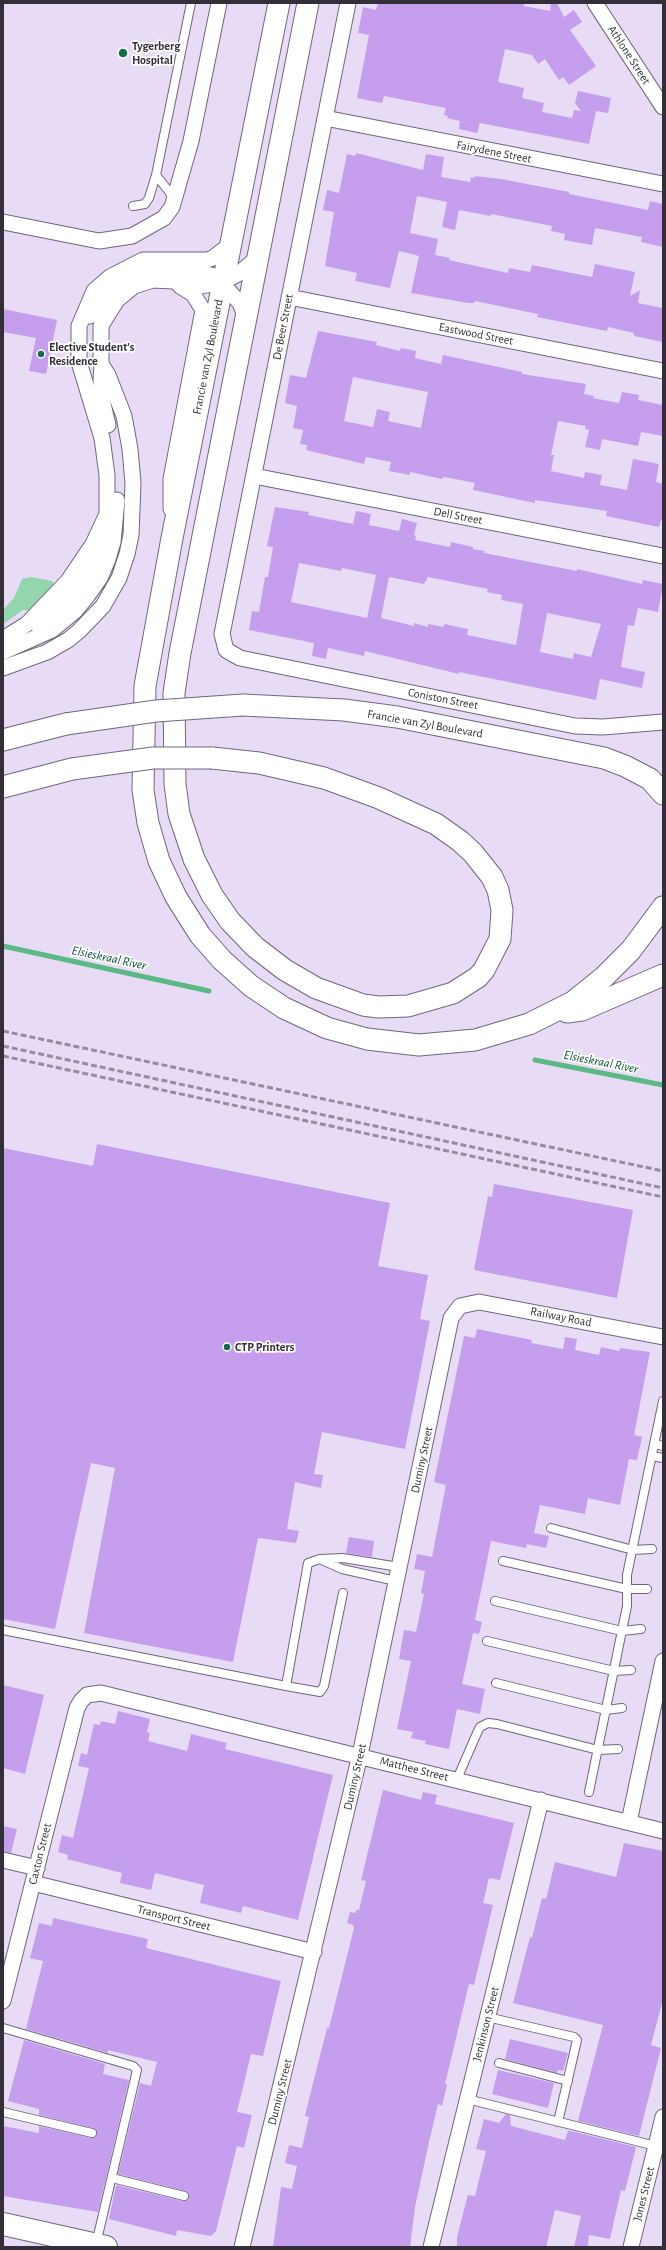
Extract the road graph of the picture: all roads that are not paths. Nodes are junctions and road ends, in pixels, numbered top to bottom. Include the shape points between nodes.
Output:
1 (191, 3) edge
2 (219, 3) edge
3 (279, 3) edge
4 (308, 3) edge
5 (348, 3) edge
6 (595, 3) edge
7 (663, 107) edge
8 (325, 118) junction
9 (156, 175) junction
10 (663, 184) edge
11 (174, 198) junction
12 (133, 206) dead end
13 (3, 222) edge
14 (232, 241) junction
15 (260, 247) junction
16 (173, 281) junction
17 (223, 282) junction
18 (289, 297) junction
19 (246, 318) junction
20 (79, 326) junction
21 (102, 365) junction
22 (663, 370) edge
23 (254, 476) junction
24 (107, 514) junction
25 (172, 538) junction
26 (663, 556) edge
27 (3, 639) edge
28 (3, 642) edge
29 (226, 650) joint
30 (3, 652) edge
31 (3, 661) edge
32 (3, 668) edge
33 (663, 722) edge
34 (3, 740) edge
35 (3, 787) edge
36 (663, 794) edge
37 (663, 907) edge
38 (663, 975) edge
39 (545, 1016) junction
40 (460, 1306) joint
41 (663, 1337) edge
42 (663, 1401) edge
43 (661, 1419) edge
44 (659, 1445) edge
45 (652, 1456) junction
46 (663, 1458) edge
47 (551, 1528) dead end
48 (652, 1549) dead end
49 (633, 1550) junction
50 (320, 1559) junction
51 (503, 1561) dead end
52 (398, 1574) junction
53 (647, 1588) dead end
54 (627, 1589) junction
55 (343, 1593) dead end
56 (496, 1601) dead end
57 (641, 1629) dead end
58 (3, 1630) edge
59 (622, 1631) junction
60 (486, 1641) dead end
61 (663, 1661) edge
62 (631, 1670) dead end
63 (614, 1671) junction
64 (496, 1684) dead end
65 (286, 1686) junction
66 (77, 1708) joint
67 (622, 1708) dead end
68 (606, 1710) junction
69 (618, 1749) dead end
70 (598, 1750) junction
71 (360, 1755) junction
72 (457, 1779) junction
73 (589, 1792) dead end
74 (541, 1800) junction
75 (629, 1822) junction
76 (663, 1831) edge
77 (3, 1860) edge
78 (37, 1868) junction
79 (33, 1883) junction
80 (314, 1952) junction
81 (3, 2001) edge
82 (487, 2017) junction
83 (3, 2028) edge
84 (499, 2063) dead end
85 (568, 2082) junction
86 (467, 2099) junction
87 (3, 2112) edge
88 (663, 2118) edge
89 (558, 2122) junction
90 (92, 2133) dead end
91 (656, 2146) junction
92 (112, 2178) junction
93 (184, 2196) dead end
94 (3, 2224) edge
95 (101, 2246) edge
96 (242, 2247) edge
97 (430, 2247) edge
98 (631, 2247) edge

1 - 9 lane
2 - 11 street via 191,141
3 - 14 main road, Francie van Zyl Boulevard
4 - 15 main road
5 - 8 street, De Beer Street
6 - 7 street, Athlone Street
8 - 10 street, Fairydene Street
8 - 18 street, De Beer Street
9 - 11 lane
9 - 12 lane via 149,198 144,204
11 - 13 street via 172,207 164,218 132,236 99,240
14 - 17 main road, Francie van Zyl Boulevard
14 - 20 street via 213,258 207,260 143,260 124,268 94,291
15 - 17 street via 255,260
15 - 19 main road
16 - 17 street via 195,287
16 - 21 street via 153,280 134,286 117,300 101,326
16 - 25 street via 193,294 203,310 171,479
17 - 19 street via 240,303
17 - 20 street via 215,276 198,272 157,269 143,271 118,283
17 - 25 main road, Francie van Zyl Boulevard
18 - 22 street, Eastwood Street
18 - 23 street, De Beer Street
19 - 35 main road, bridge via 184,628 174,693 175,784 179,814 194,859 212,895 230,921 255,947 285,970 332,995 378,1007 408,1006 453,993 484,970 496,951 500,938 502,910 498,890 492,877 472,853 436,824 379,798 324,778 259,763 212,758 153,758 72,769
20 - 24 street via 79,362 102,438 107,475
21 - 30 street via 100,380 103,404 116,472 115,523 108,559 100,578 75,611 52,630
21 - 31 street via 120,439 125,480 123,534 115,564 106,585 82,616 69,628 54,639
21 - 32 street via 124,416 133,483 131,535 119,578 103,606 89,623 68,640 47,652
23 - 26 street, Dell Street
23 - 29 street, De Beer Street via 222,634
24 - 27 street via 93,544 68,581 27,624
24 - 28 street via 100,553 79,588 66,603 29,631
25 - 39 main road, Francie van Zyl Boulevard via 145,686 143,790 148,823 159,861 176,897 200,935 222,960 251,986 284,1008 327,1028 367,1040 419,1045 475,1040 529,1024
29 - 33 street, Coniston Street via 240,658 575,726 604,727
34 - 36 main road, Francie van Zyl Boulevard, bridge via 66,724 156,711 243,705 344,710 397,717 604,758 650,779
37 - 39 main road, Francie van Zyl Boulevard via 631,950 604,977 573,1002
38 - 39 main road via 582,1010
40 - 41 street, Railway Road via 479,1302
40 - 52 street, Duminy Street via 451,1318
42 - 43 lane
43 - 44 lane
44 - 45 lane
45 - 46 lane
45 - 49 lane
47 - 49 lane
48 - 49 lane
49 - 54 lane
50 - 52 lane via 343,1558
50 - 52 lane via 342,1569
50 - 65 lane via 308,1564
51 - 54 lane
52 - 71 street, Duminy Street
53 - 54 lane
54 - 59 lane via 627,1606
55 - 65 lane via 324,1686 320,1692
56 - 59 lane
57 - 59 lane
58 - 65 lane
59 - 63 lane
60 - 63 lane
61 - 75 street
62 - 63 lane
63 - 68 lane
64 - 68 lane
66 - 71 street, Matthee Street via 87,1695 101,1693
66 - 78 street, Caxton Street
67 - 68 lane
68 - 70 lane
69 - 70 lane
70 - 72 lane via 488,1723 480,1727
70 - 73 lane
71 - 72 street, Matthee Street
71 - 80 street, Duminy Street
72 - 74 street, Matthee Street
74 - 75 street, Matthee Street
74 - 82 street, Jenkinson Street
75 - 76 street, Matthee Street
77 - 78 street
78 - 79 street, Caxton Street
79 - 80 street, Transport Street
79 - 81 street, Caxton Street
80 - 96 street, Duminy Street
82 - 85 lane via 574,2037 577,2040
82 - 86 street, Jenkinson Street
83 - 92 lane via 133,2066 137,2070
84 - 85 lane
85 - 89 lane
86 - 89 lane
86 - 97 street, Jenkinson Street
87 - 90 lane
88 - 91 street, Jones Street
89 - 91 lane
91 - 98 street, Jones Street
92 - 93 lane
92 - 95 lane
94 - 95 main road

